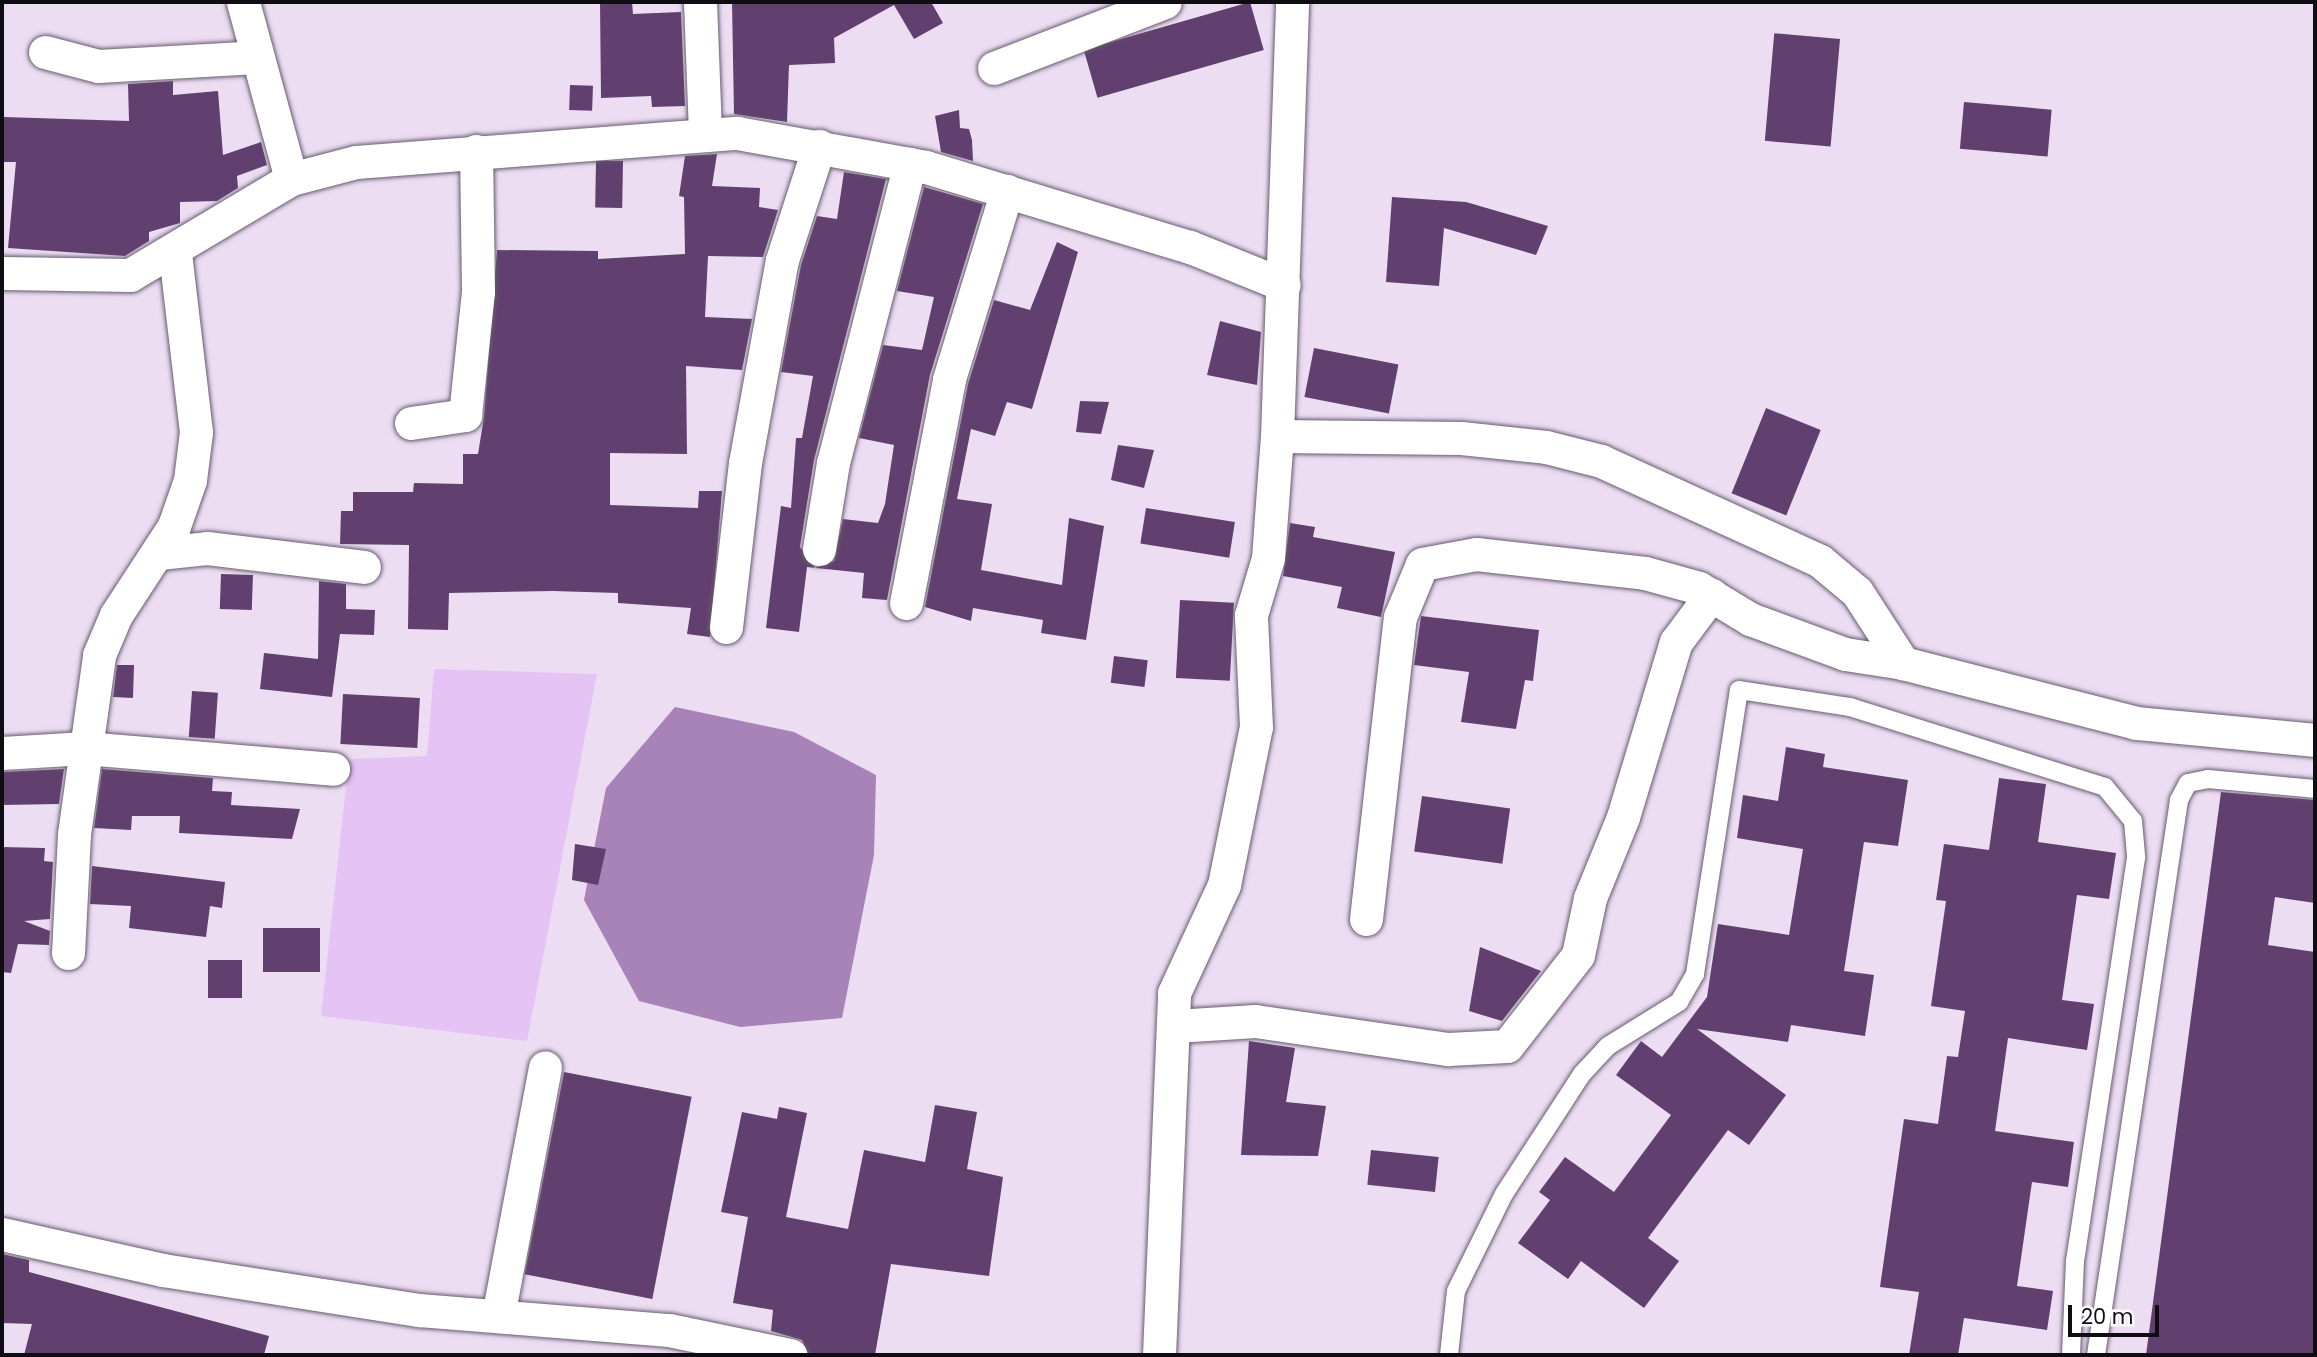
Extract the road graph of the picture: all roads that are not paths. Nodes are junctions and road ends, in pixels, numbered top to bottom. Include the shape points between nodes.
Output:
1 (243, 2) edge
2 (700, 2) edge
3 (1165, 2) edge
4 (1292, 2) edge
5 (45, 52) dead end
6 (257, 57) junction
7 (994, 68) dead end
8 (705, 135) junction
9 (819, 146) junction
10 (476, 151) junction
11 (910, 164) junction
12 (291, 179) junction
13 (1007, 191) junction
14 (175, 252) junction
15 (2, 273) edge
16 (1284, 285) junction
17 (411, 423) dead end
18 (1277, 436) junction
19 (818, 550) dead end
20 (159, 553) junction
21 (364, 567) dead end
22 (1711, 595) junction
23 (906, 603) dead end
24 (726, 626) dead end
25 (1903, 663) junction
26 (2315, 740) edge
27 (85, 748) junction
28 (2, 753) edge
29 (333, 769) dead end
30 (2315, 789) edge
31 (1366, 919) dead end
32 (68, 953) dead end
33 (1175, 1026) junction
34 (544, 1067) dead end
35 (2, 1234) edge
36 (498, 1316) junction
37 (790, 1355) edge
38 (1159, 1355) edge
39 (1449, 1355) edge
40 (2071, 1355) edge
41 (2096, 1355) edge

1 - 6 street
2 - 8 street
3 - 7 street
4 - 16 street
5 - 6 street via 98,66
6 - 12 street
8 - 9 street via 737,133
8 - 10 street
9 - 11 street
9 - 24 street via 782,260 745,463
10 - 12 street via 356,162
10 - 17 street via 478,292 465,415
11 - 13 street
11 - 19 street via 833,463
12 - 14 street
13 - 16 street via 1189,247
13 - 23 street via 949,379
14 - 15 street via 130,275
14 - 20 street via 196,432 190,480
16 - 18 street
18 - 25 street via 1461,438 1546,447 1601,461 1821,561 1857,592
18 - 33 street via 1268,558 1251,615 1256,727 1251,769 1224,885 1174,993
20 - 21 street via 207,548
20 - 27 street via 116,615 99,655
22 - 25 street via 1750,619 1845,654
22 - 31 street via 1645,573 1550,560 1476,554 1422,564 1400,617
22 - 33 street via 1676,642 1623,817 1590,898 1578,955 1507,1046 1448,1049 1255,1021
25 - 26 street via 2136,723
27 - 28 street
27 - 29 street
27 - 32 street
30 - 41 lane via 2208,779 2188,783 2179,800
33 - 38 street
34 - 36 street
35 - 36 street via 163,1270
36 - 37 street via 669,1330
39 - 40 lane via 1456,1291 1504,1194 1575,1085 1608,1046 1679,1002 1695,975 1739,690 1850,707 2105,787 2133,821 2136,858 2075,1260

